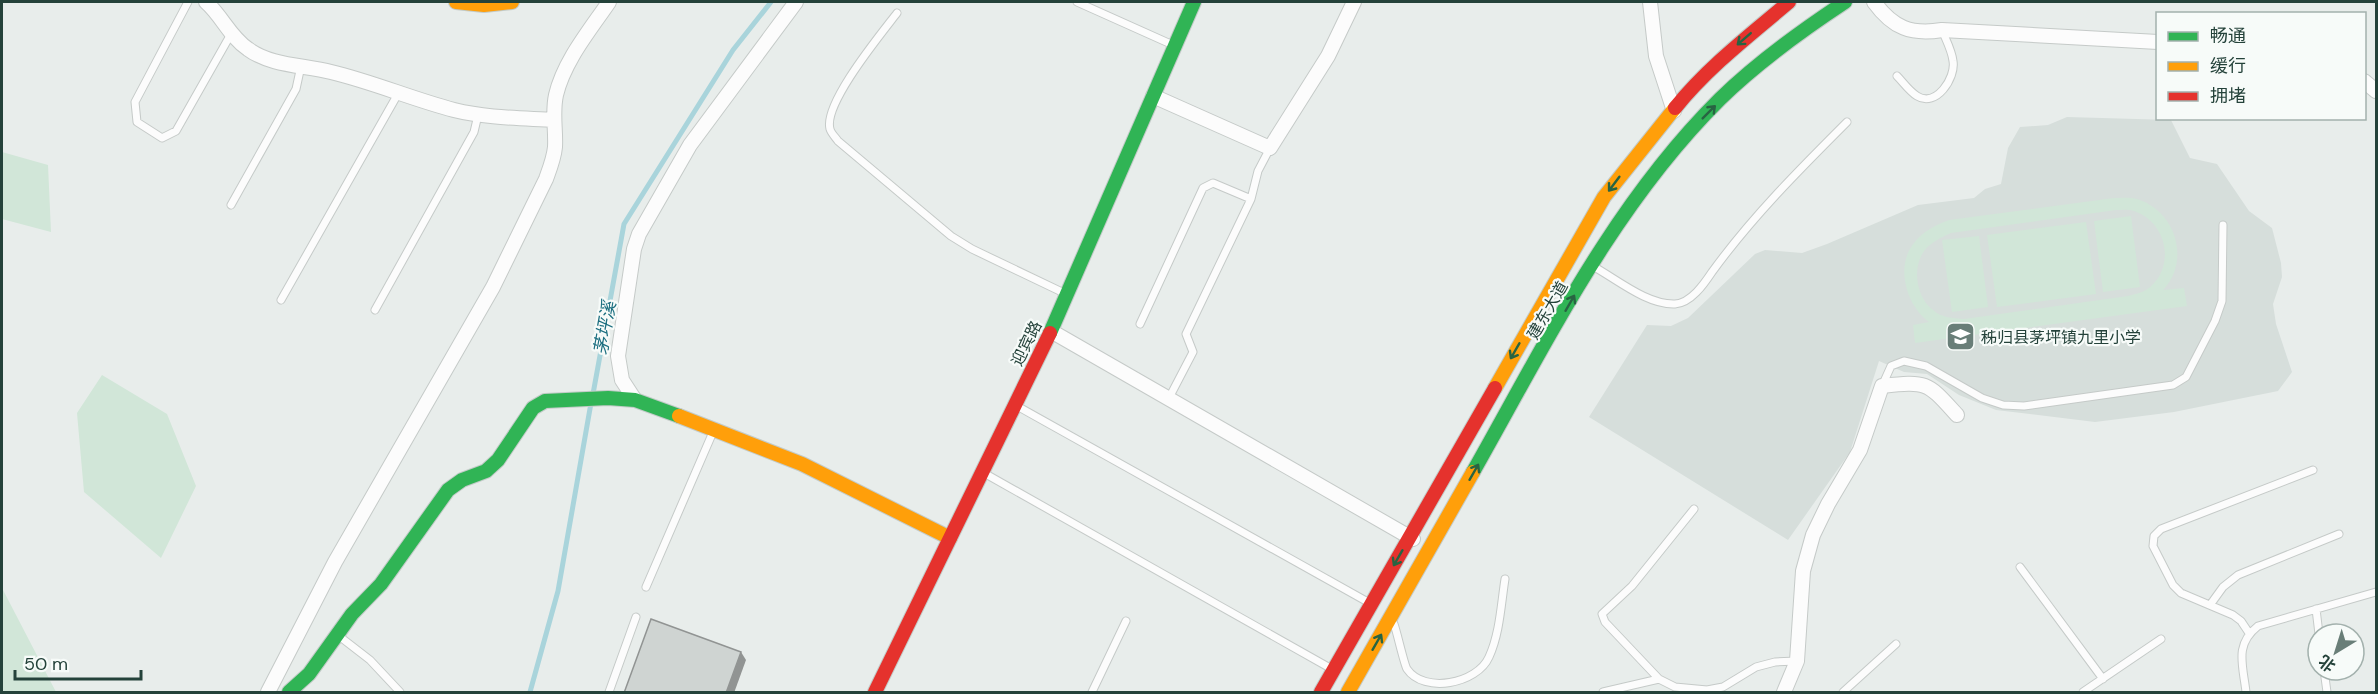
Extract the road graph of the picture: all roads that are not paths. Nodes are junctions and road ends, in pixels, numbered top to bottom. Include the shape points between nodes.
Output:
1 (188, 2) edge
2 (206, 2) edge
3 (456, 2) edge
4 (512, 2) edge
5 (609, 2) edge
6 (796, 2) edge
7 (1077, 2) edge
8 (1194, 2) edge
9 (1354, 2) edge
10 (1650, 2) edge
11 (1789, 2) edge
12 (1845, 2) edge
13 (1875, 2) edge
14 (897, 13) dead end
15 (1942, 30) junction
16 (231, 34) junction
17 (2156, 42) edge
18 (1175, 46) junction
19 (301, 66) junction
20 (1896, 76) dead end
21 (399, 92) junction
22 (1153, 96) junction
23 (1672, 110) junction
24 (478, 115) junction
25 (554, 120) junction
26 (1847, 122) dead end
27 (1691, 131) junction
28 (1270, 148) junction
29 (1251, 200) junction
30 (231, 205) dead end
31 (2223, 225) dead end
32 (1571, 253) junction
33 (1591, 265) junction
34 (1067, 294) junction
35 (281, 300) dead end
36 (375, 310) dead end
37 (1140, 324) dead end
38 (1051, 331) junction
39 (1882, 386) junction
40 (1168, 398) junction
41 (635, 400) junction
42 (1015, 404) junction
43 (1958, 416) dead end
44 (714, 429) junction
45 (2313, 470) dead end
46 (982, 472) junction
47 (1694, 509) dead end
48 (2339, 534) dead end
49 (1410, 537) junction
50 (950, 538) junction
51 (1430, 549) junction
52 (2019, 567) dead end
53 (1505, 579) dead end
54 (646, 586) dead end
55 (2376, 592) edge
56 (1372, 604) junction
57 (2210, 605) junction
58 (2316, 609) junction
59 (1392, 616) junction
60 (636, 617) dead end
61 (1126, 621) dead end
62 (2318, 622) edge
63 (2249, 633) junction
64 (338, 634) junction
65 (2161, 639) dead end
66 (1896, 644) dead end
67 (1797, 661) junction
68 (1334, 670) junction
69 (1659, 679) junction
70 (2103, 679) junction
71 (1351, 687) edge
72 (268, 693) edge
73 (289, 693) edge
74 (400, 693) edge
75 (609, 693) edge
76 (874, 693) edge
77 (1092, 693) edge
78 (1321, 693) edge
79 (1603, 693) edge
80 (1784, 693) edge
81 (1842, 693) edge
82 (2083, 693) edge
83 (2246, 693) edge

1 - 16 lane via 135,102 137,122 162,138 176,131
2 - 16 street via 217,11
3 - 4 main road
5 - 25 street via 562,78
6 - 41 street via 690,145 639,234 618,356 622,380
7 - 18 lane
8 - 18 main road, 迎宾路
9 - 28 street via 1328,56
10 - 23 street via 1656,56
11 -> 23 main road, 建东大道 via 1734,48
27 -> 12 main road, 建东大道 via 1749,73 1797,33
13 - 15 street via 1899,26 1922,33
14 - 34 lane via 850,76 830,116 830,130 838,141 951,236
15 - 17 street
15 - 20 lane via 1954,62 1951,79 1943,90 1931,98 1918,97
16 - 19 street via 264,59
18 - 22 main road, 迎宾路
19 - 21 street
19 - 30 lane via 296,89
21 - 24 street
21 - 35 lane
22 - 28 street
22 - 34 main road, 迎宾路
23 - 27 street
23 -> 32 main road, 建东大道 via 1604,197
24 - 25 street
24 - 36 lane via 474,132
25 - 72 street via 552,164 498,277 335,562
26 - 33 lane via 1754,218 1693,296 1677,304 1660,302
27 - 33 main road, 建东大道 via 1625,212
28 - 29 lane via 1258,171
29 - 37 lane via 1213,183 1203,188
29 - 40 lane via 1186,334 1193,352
31 - 39 lane via 2222,301 2186,377 2172,385 2024,406 2003,405 1962,388 1926,366 1904,362 1891,366
32 - 33 lane
32 -> 49 main road, 建东大道
51 -> 33 main road, 建东大道
34 - 38 main road, 迎宾路
38 - 40 street
38 - 42 main road, 迎宾路
39 - 43 street via 1926,386
39 - 67 street via 1860,450 1813,535 1803,571
40 - 49 street
41 - 44 main road
41 - 64 main road via 553,400 533,408 498,460 486,471 448,490 381,584
42 - 46 main road, 迎宾路
42 - 56 lane
44 - 50 main road via 818,472
44 - 54 lane
45 - 57 lane via 2161,529 2154,536 2153,546 2173,585 2181,593
46 - 50 main road, 迎宾路
46 - 68 lane
47 - 69 lane via 1632,586 1602,614 1605,622
48 - 57 lane via 2238,575
49 - 51 street
49 -> 56 main road, 建东大道
50 - 76 main road, 迎宾路
51 - 59 main road, 建东大道
52 - 70 lane
53 - 59 lane via 1488,659 1471,676 1455,683 1438,686 1420,680 1407,669
55 - 58 lane
56 - 59 lane
56 - 68 main road, 建东大道
57 - 63 lane via 2234,615
58 - 62 lane
58 - 63 lane via 2269,621
71 -> 59 main road, 建东大道
60 - 75 lane
61 - 77 lane
63 - 83 lane via 2241,655
64 - 73 main road via 309,674
64 - 74 lane
65 - 70 lane
66 - 81 lane
67 - 69 lane via 1756,667 1723,687 1707,690 1675,687
67 - 80 street
68 - 71 lane
68 - 78 main road, 建东大道
69 - 79 lane
70 - 82 lane

